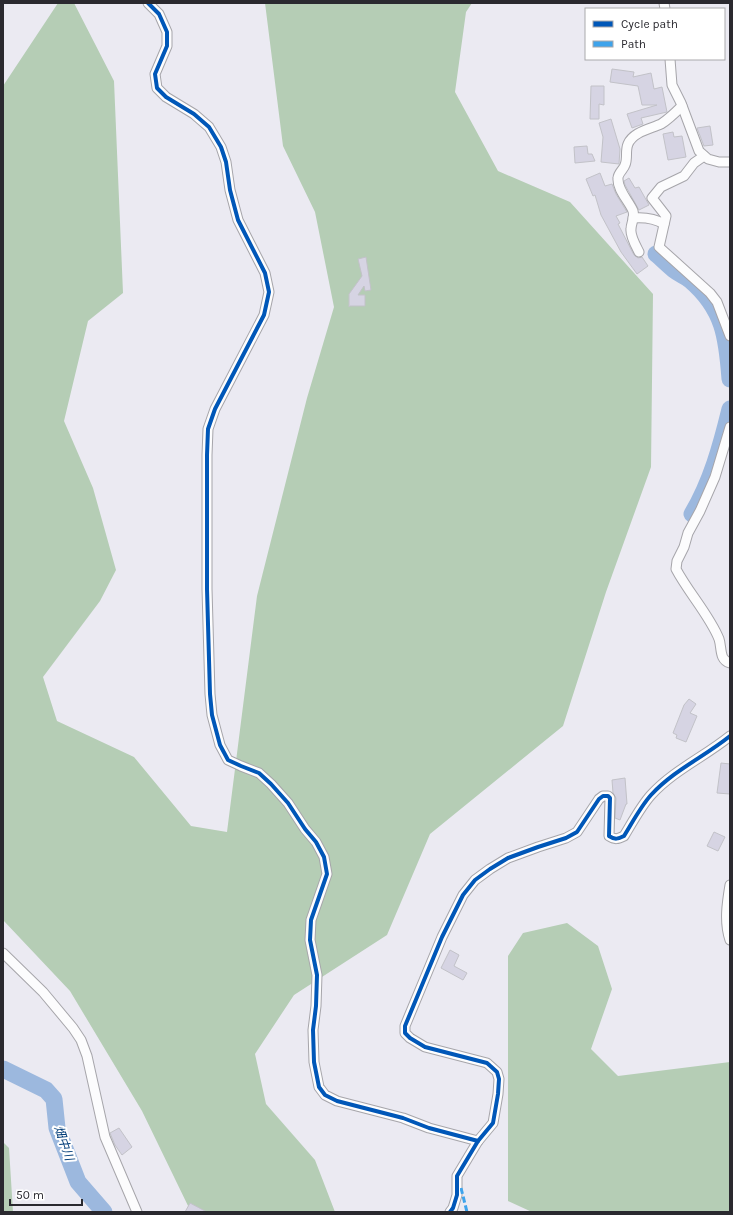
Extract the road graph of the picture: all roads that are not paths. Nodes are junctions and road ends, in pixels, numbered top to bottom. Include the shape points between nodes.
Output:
1 (148, 3) edge
2 (670, 60) edge
3 (682, 106) junction
4 (704, 156) junction
5 (730, 162) edge
6 (633, 218) junction
7 (664, 224) junction
8 (639, 252) dead end
9 (730, 336) edge
10 (730, 427) edge
11 (730, 663) edge
12 (730, 736) edge
13 (730, 885) edge
14 (730, 940) edge
15 (3, 953) edge
16 (478, 1141) junction
17 (137, 1212) edge
18 (450, 1212) edge

1 - 16 street via 158,14 167,32 167,46 155,74 157,88 209,127 221,147 238,220 265,273 269,292 264,315 215,409 208,429 207,589 210,694 212,715 220,745 228,760 259,772 271,784 288,802 324,857 327,874 311,920 310,940 317,975 313,1030 314,1062 319,1087 325,1095 337,1101
2 - 3 street via 672,85
3 - 4 street via 699,151
3 - 6 street via 660,124 632,137 628,144 625,165 618,178 633,212
4 - 5 street via 719,162
4 - 7 street via 694,163 684,176 661,187 652,198 666,216
6 - 7 street via 656,219
6 - 8 street via 631,229
7 - 9 street via 659,247 710,293 717,302
10 - 11 street via 715,477 688,533 676,569 713,627 724,660
12 - 16 street via 677,771 650,795 624,836 613,839 609,836 610,798 603,796 598,799 577,832 508,858 475,880 463,895 442,937 405,1026 410,1038 425,1047 487,1062 497,1072 498,1094 493,1123
13 - 14 street via 726,929
15 - 17 street via 43,992 81,1040 105,1137
16 - 18 street via 457,1176 457,1195

